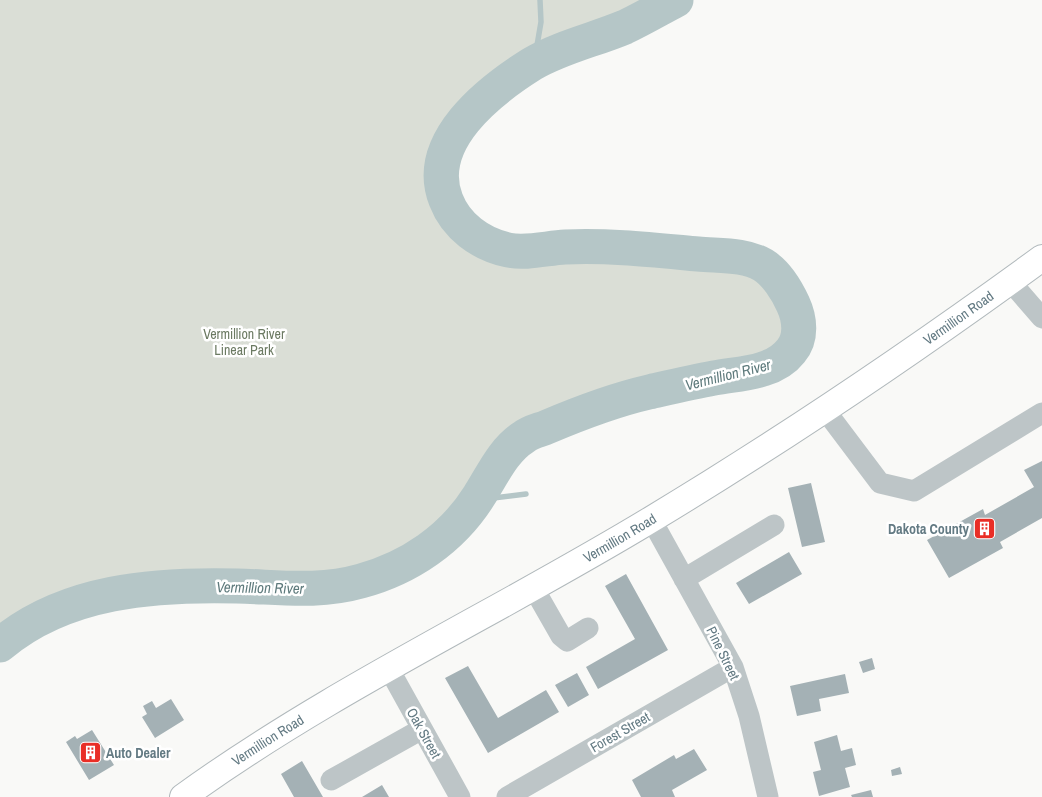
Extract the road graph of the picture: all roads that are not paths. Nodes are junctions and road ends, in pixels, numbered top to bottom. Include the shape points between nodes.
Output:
1 (1042, 258) edge
2 (1010, 281) junction
3 (1042, 318) edge
4 (825, 410) junction
5 (1042, 413) edge
6 (651, 520) junction
7 (774, 525) dead end
8 (684, 579) junction
9 (533, 587) junction
10 (588, 628) dead end
11 (733, 667) junction
12 (389, 669) junction
13 (422, 729) junction
14 (330, 780) dead end
15 (183, 797) edge
16 (460, 797) edge
17 (507, 797) edge
18 (768, 797) edge

1 - 2 main road, Vermillion Road
2 - 3 street
2 - 4 main road, Vermillion Road
4 - 5 street via 880,482 914,492
4 - 6 main road, Vermillion Road
6 - 8 street, Pine Street
6 - 9 main road, Vermillion Road
7 - 8 street
8 - 11 street, Pine Street
9 - 10 street via 561,636 568,641
9 - 12 main road, Vermillion Road
11 - 17 street, Forest Street
11 - 18 street, Pine Street via 749,716
12 - 13 street, Oak Street
12 - 15 main road, Vermillion Road via 295,723
13 - 14 street
13 - 16 street, Oak Street

